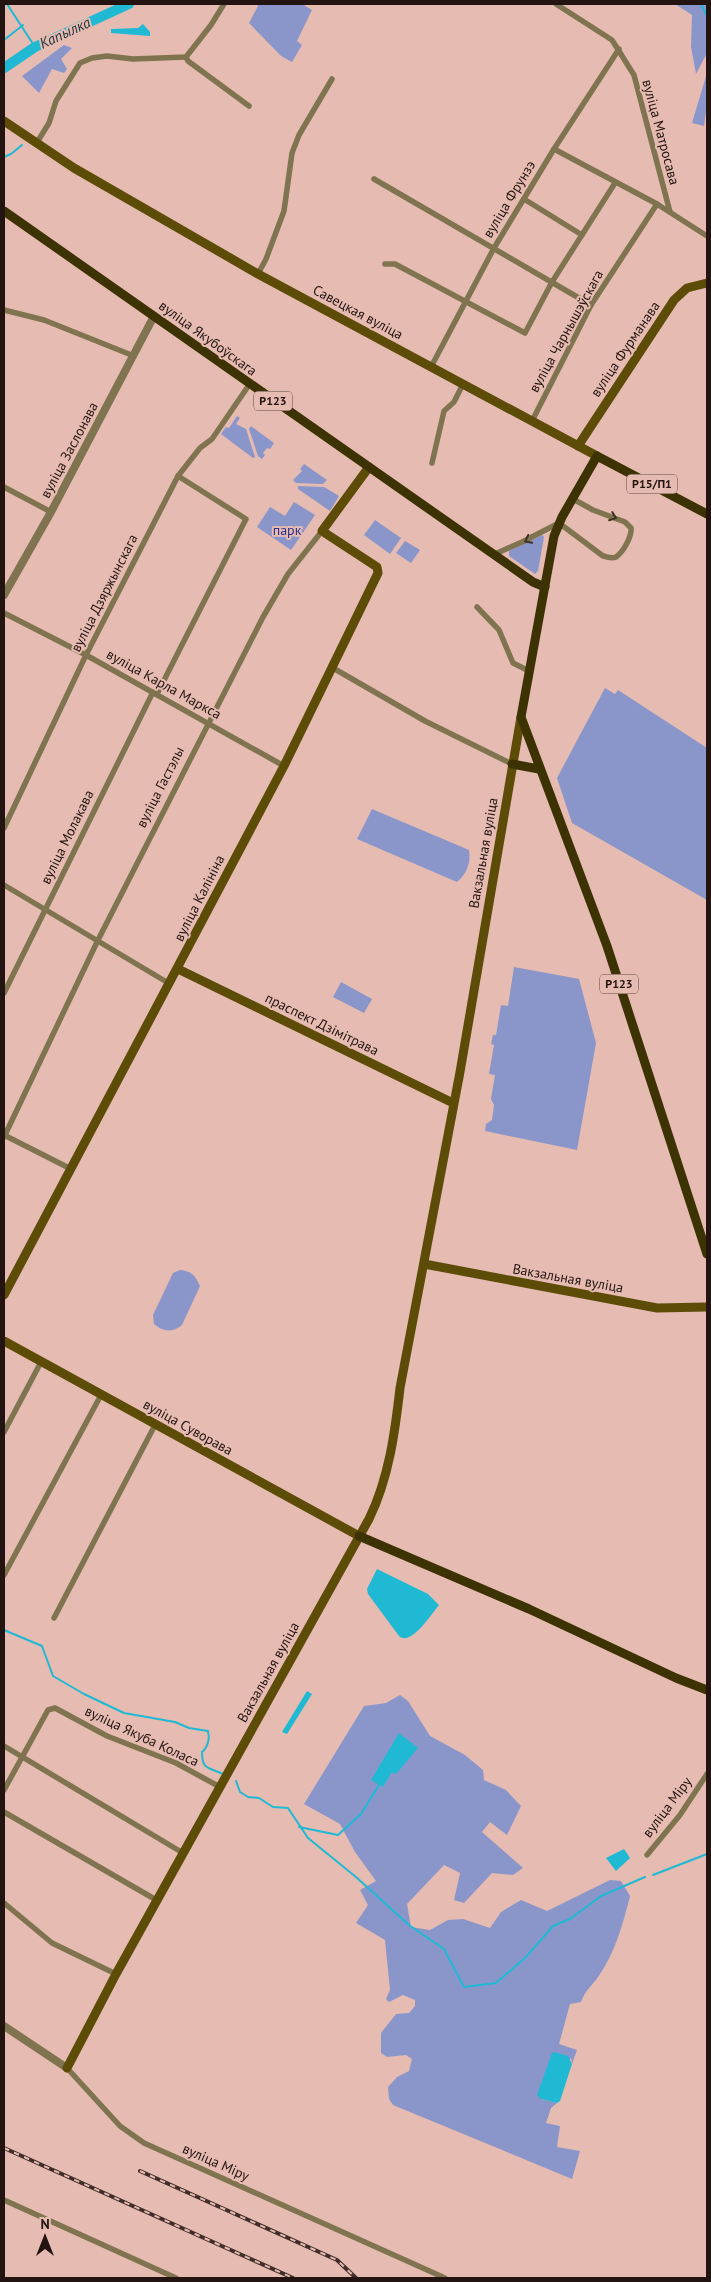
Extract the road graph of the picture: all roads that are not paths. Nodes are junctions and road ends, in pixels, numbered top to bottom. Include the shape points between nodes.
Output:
1 (224, 4) edge
2 (556, 4) edge
3 (619, 49) junction
4 (186, 57) junction
5 (332, 79) dead end
6 (249, 106) dead end
7 (4, 121) edge
8 (36, 144) junction
9 (554, 148) junction
10 (374, 179) dead end
11 (615, 183) junction
12 (524, 199) junction
13 (656, 204) junction
14 (4, 211) edge
15 (670, 212) junction
16 (582, 235) junction
17 (707, 236) edge
18 (494, 248) junction
19 (385, 264) dead end
20 (258, 274) junction
21 (552, 282) junction
22 (707, 283) edge
23 (466, 300) junction
24 (591, 305) junction
25 (4, 310) edge
26 (154, 316) junction
27 (134, 356) junction
28 (431, 367) junction
29 (249, 384) junction
30 (463, 384) junction
31 (532, 421) junction
32 (578, 446) junction
33 (597, 456) junction
34 (432, 463) dead end
35 (369, 467) junction
36 (178, 476) junction
37 (4, 487) edge
38 (573, 499) junction
39 (51, 512) junction
40 (707, 514) edge
41 (559, 523) junction
42 (322, 531) junction
43 (495, 554) junction
44 (545, 587) junction
45 (4, 595) edge
46 (477, 607) dead end
47 (4, 613) edge
48 (86, 654) junction
49 (333, 668) junction
50 (529, 671) junction
51 (155, 693) junction
52 (521, 717) junction
53 (208, 722) junction
54 (512, 764) junction
55 (284, 766) junction
56 (539, 769) junction
57 (4, 828) edge
58 (4, 885) edge
59 (44, 910) junction
60 (98, 940) junction
61 (178, 969) junction
62 (170, 984) junction
63 (4, 993) edge
64 (453, 1103) junction
65 (4, 1136) edge
66 (71, 1169) junction
67 (707, 1254) edge
68 (424, 1264) junction
69 (4, 1295) edge
70 (707, 1307) edge
71 (4, 1341) edge
72 (41, 1362) junction
73 (101, 1395) junction
74 (155, 1425) junction
75 (4, 1432) edge
76 (359, 1536) junction
77 (4, 1575) edge
78 (54, 1618) dead end
79 (707, 1690) edge
80 (4, 1746) edge
81 (22, 1758) junction
82 (707, 1774) edge
83 (220, 1787) junction
84 (4, 1790) edge
85 (4, 1812) edge
86 (183, 1853) junction
87 (647, 1855) dead end
88 (158, 1901) junction
89 (4, 1903) edge
90 (116, 1974) junction
91 (4, 2026) edge
92 (67, 2068) junction
93 (4, 2200) edge
94 (176, 2278) edge
95 (445, 2278) edge

1 - 4 street
2 - 3 street, вуліца Матросава via 608,36
3 - 9 street, вуліца Фрунзэ
3 - 15 street, вуліца Матросава via 634,75
4 - 6 street
4 - 8 street via 142,59 106,56 80,63 56,101 49,123
5 - 20 street via 292,153 284,211
7 - 8 main road, Савецкая вуліца / Р15/П1
8 - 20 main road, Савецкая вуліца / Р15/П1
9 - 11 street, вуліца Матросава
9 - 12 street, вуліца Фрунзэ
10 - 18 street
11 - 13 street, вуліца Матросава
11 - 16 street
12 - 16 street
12 - 18 street, вуліца Фрунзэ
13 - 15 street, вуліца Матросава
13 - 24 street, вуліца Чарнышэўскага
14 - 26 main road, вуліца Якубоўскага / Р123
15 - 17 street, вуліца Матросава
16 - 21 street
18 - 21 street
18 - 23 street, вуліца Фрунзэ
19 - 23 street via 395,264
20 - 28 main road, Савецкая вуліца / Р15/П1
21 - 23 street via 525,333
21 - 24 street
22 - 32 main road, вуліца Фурманава via 687,288 674,300
23 - 28 street, вуліца Фрунзэ
24 - 31 street, вуліца Чарнышэўскага
25 - 27 street via 44,320
26 - 27 street, вуліца Заслонава
26 - 29 main road, вуліца Якубоўскага / Р123
27 - 39 street, вуліца Заслонава
28 - 30 main road, Савецкая вуліца / Р15/П1
29 - 35 main road, вуліца Якубоўскага / Р123
29 - 36 street, вуліца Дзяржынскага via 212,439 200,448
30 - 31 main road, Савецкая вуліца / Р15/П1
30 - 34 street via 454,402 444,412
31 - 32 main road, Савецкая вуліца / Р15/П1
32 - 33 main road, Савецкая вуліца / Р15/П1
33 - 38 main road, Вакзальная вуліца
33 - 40 main road, Савецкая вуліца / Р15/П1
35 - 42 main road, вуліца Гастэлы
35 - 43 main road, вуліца Якубоўскага / Р123
36 - 48 street, вуліца Дзяржынскага
36 - 51 street, вуліца Молакава via 246,518
37 - 39 street
38 - 41 main road, Вакзальная вуліца
38 -> 41 street via 625,522 631,528 630,538 611,558
39 - 45 street, вуліца Заслонава
41 -> 43 street
41 - 44 main road, Вакзальная вуліца
42 - 49 main road, вуліца Калініна via 377,567 378,573
42 - 53 street, вуліца Гастэлы via 278,589
43 - 44 main road, вуліца Якубоўскага / Р123
44 - 50 main road, Вакзальная вуліца / Р123
46 - 50 street via 500,630 513,663
47 - 48 street, вуліца Карла Маркса
48 - 51 street, вуліца Карла Маркса
48 - 57 street, вуліца Дзяржынскага
49 - 54 street via 425,721
49 - 55 main road, вуліца Калініна
50 - 52 main road, Вакзальная вуліца / Р123
51 - 53 street, вуліца Карла Маркса
51 - 59 street, вуліца Молакава
52 - 54 main road, Вакзальная вуліца
52 - 56 main road, Р123
53 - 55 street, вуліца Карла Маркса
53 - 60 street, вуліца Гастэлы
54 - 56 main road
54 - 64 main road, Вакзальная вуліца
55 - 61 main road, вуліца Калініна
56 - 67 main road, Р123 via 604,938
58 - 59 street
59 - 60 street
59 - 63 street, вуліца Молакава
60 - 62 street
60 - 65 street, вуліца Гастэлы
61 - 62 main road, вуліца Калініна
61 - 64 main road, праспект Дзімітрава
62 - 66 main road, вуліца Калініна
64 - 68 main road, Вакзальная вуліца
65 - 66 street
66 - 69 main road, вуліца Калініна
68 - 70 main road, Вакзальная вуліца via 657,1308
68 - 76 main road, Вакзальная вуліца via 388,1463 375,1508
71 - 72 main road, вуліца Суворава
72 - 73 main road, вуліца Суворава
72 - 75 street
73 - 74 main road, вуліца Суворава
73 - 77 street
74 - 76 main road, вуліца Суворава
74 - 78 street
76 - 79 main road
76 - 83 main road, Вакзальная вуліца
80 - 81 street
81 - 83 street, вуліца Якуба Коласа via 48,1710 55,1708 107,1736 176,1763
81 - 84 street, вуліца Якуба Коласа
81 - 86 street
82 - 87 street, вуліца Міру via 680,1815
83 - 86 main road, Вакзальная вуліца
85 - 88 street
86 - 88 main road, Вакзальная вуліца
88 - 90 main road, Вакзальная вуліца
89 - 90 street via 52,1943
90 - 92 main road, Вакзальная вуліца
91 - 92 street, вуліца Міру
92 - 95 street, вуліца Міру via 120,2126 144,2143
93 - 94 street

